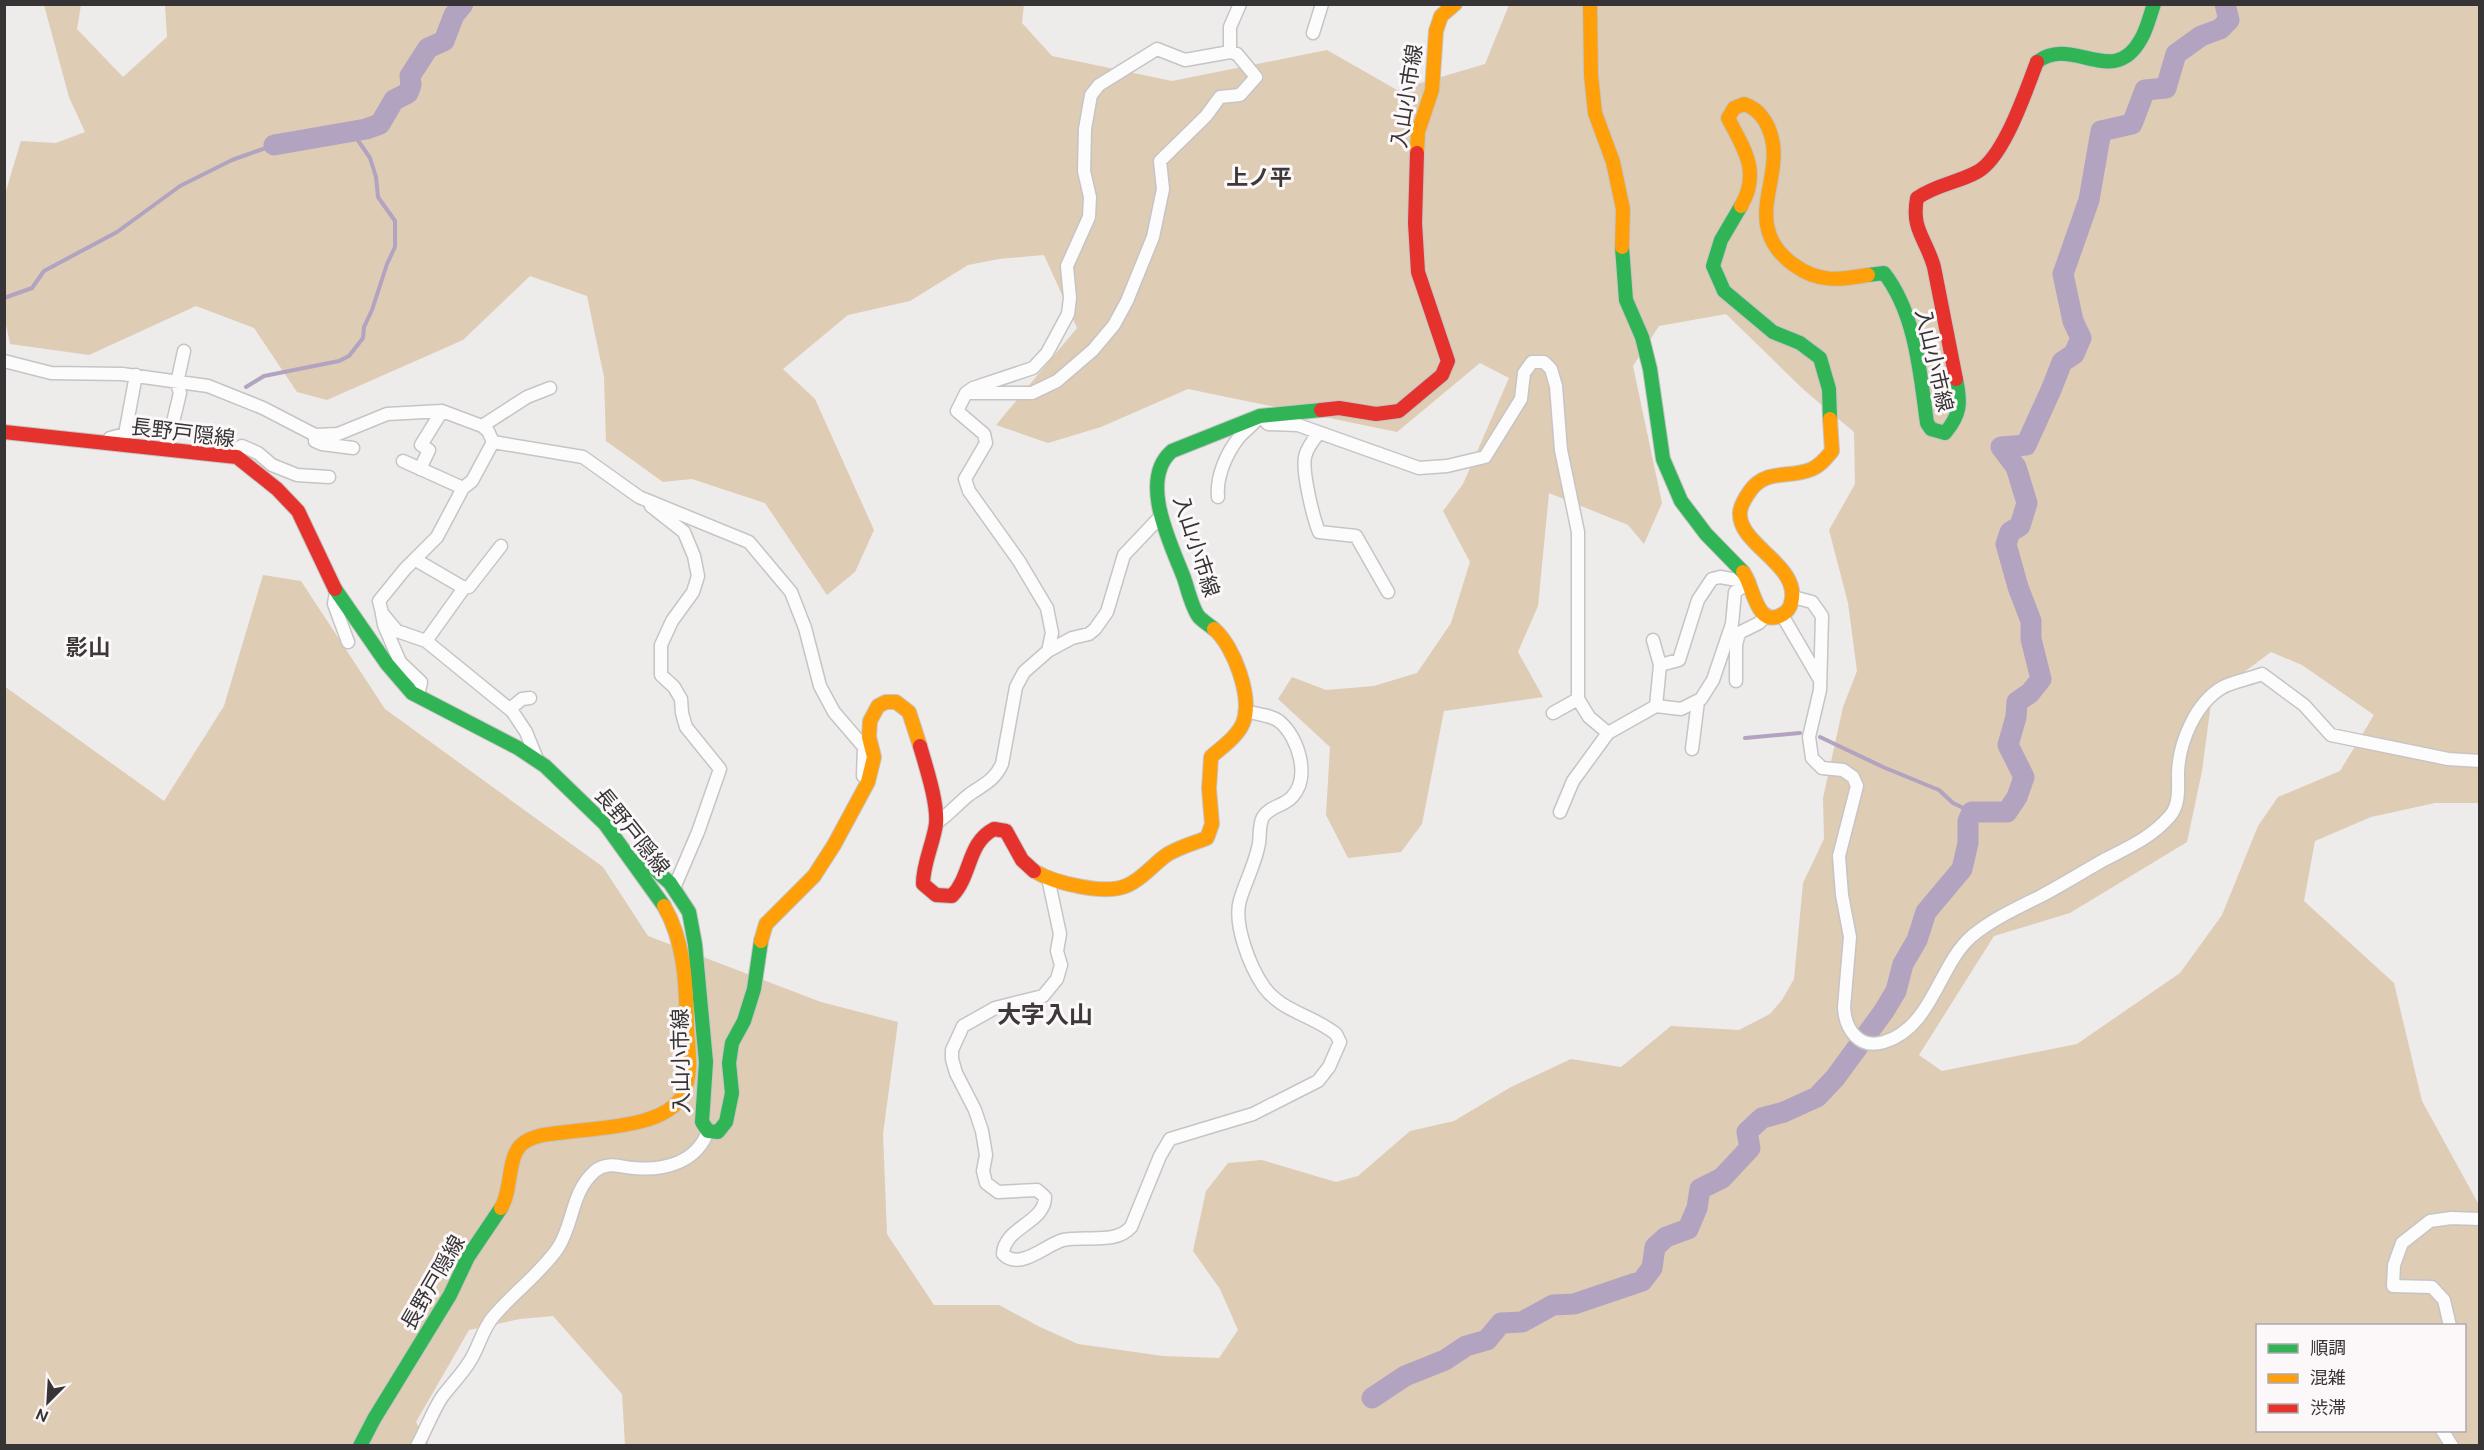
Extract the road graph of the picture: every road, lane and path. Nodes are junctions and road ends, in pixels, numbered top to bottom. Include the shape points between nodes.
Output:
1 (1240, 4) edge
2 (1322, 4) edge
3 (1455, 4) edge
4 (1590, 4) edge
5 (2154, 4) edge
6 (1440, 10) edge
7 (1313, 33) dead end
8 (1230, 52) junction
9 (184, 351) dead end
10 (4, 361) edge
11 (136, 375) junction
12 (177, 383) junction
13 (550, 388) dead end
14 (966, 393) junction
15 (442, 411) junction
16 (1260, 416) junction
17 (482, 426) junction
18 (4, 432) edge
19 (1318, 433) junction
20 (125, 434) junction
21 (315, 435) junction
22 (170, 439) junction
23 (493, 442) junction
24 (106, 444) junction
25 (143, 445) junction
26 (353, 448) dead end
27 (194, 451) junction
28 (233, 456) junction
29 (403, 462) dead end
30 (420, 469) junction
31 (329, 477) dead end
32 (463, 488) junction
33 (639, 497) junction
34 (1218, 497) dead end
35 (1161, 516) junction
36 (501, 546) dead end
37 (416, 560) junction
38 (1749, 582) junction
39 (464, 588) junction
40 (336, 592) junction
41 (1388, 592) dead end
42 (1793, 597) junction
43 (382, 613) junction
44 (1767, 615) junction
45 (1782, 615) junction
46 (1653, 640) dead end
47 (426, 641) junction
48 (348, 642) dead end
49 (1048, 651) junction
50 (1660, 665) junction
51 (1736, 681) dead end
52 (1820, 681) junction
53 (418, 696) junction
54 (530, 698) dead end
55 (1578, 699) junction
56 (1698, 701) junction
57 (1656, 706) junction
58 (510, 709) junction
59 (1245, 711) junction
60 (1552, 713) dead end
61 (1608, 733) junction
62 (1692, 749) dead end
63 (537, 760) junction
64 (2480, 761) edge
65 (868, 782) junction
66 (1560, 812) dead end
67 (936, 823) junction
68 (632, 861) junction
69 (1048, 879) junction
70 (674, 888) junction
71 (708, 1131) junction
72 (2480, 1219) edge
73 (2450, 1324) edge
74 (2443, 1432) edge
75 (360, 1446) edge
76 (417, 1446) edge
77 (2452, 1446) edge

1 - 8 street via 1230,27
2 - 7 street
3 - 6 main road, 入山小市線
4 - 38 main road via 1595,113 1614,162 1623,209 1626,300 1650,369 1663,459 1681,501
5 - 42 main road, 入山小市線 via 2141,40 2123,60 2106,63 2061,52 2037,61 2014,120 1989,163 1917,198 1916,228 1929,249 1934,267 1960,401 1954,422 1945,433 1931,429 1927,423 1921,373 1891,280 1884,273 1841,281 1820,279 1801,270 1769,241 1765,223 1776,166 1775,146 1767,125 1751,106 1736,105 1731,111 1728,118 1748,157 1752,179 1721,240 1713,266 1724,291 1773,332 1800,343 1820,358 1828,389 1832,451 1810,470 1757,481 1740,513 1742,526 1788,578
6 - 16 main road, 入山小市線 via 1432,90 1418,132 1415,223 1418,272 1448,361 1442,375 1399,411 1376,414 1339,408
8 - 14 street via 1237,54 1256,77 1240,95 1220,97 1161,161 1163,189 1153,237 1114,325 1093,350 1057,381 1032,393
8 - 14 street via 1185,60 1157,49 1099,85 1091,95 1084,171 1090,197 1089,217 1067,266 1068,314 1047,353 1033,368
9 - 12 street
10 - 11 street via 51,373
11 - 12 street
11 - 20 street
12 - 21 street via 208,386
12 - 22 street via 180,393
13 - 17 street
14 - 49 street via 957,411 984,434 986,442 965,479 969,491 1047,608 1052,633
15 - 17 street
15 - 21 street via 387,414 338,434
15 - 30 street via 421,445 429,450
16 - 19 street via 1268,424 1298,425
16 - 34 street via 1240,437 1221,470
16 - 35 main road, 入山小市線 via 1165,457 1157,488
17 - 23 street
18 - 24 main road, 長野戸隠線
19 - 41 street via 1304,459 1313,518 1319,532 1356,536
19 - 55 street via 1419,468 1485,458 1521,399 1524,373 1532,362 1544,362 1551,369 1561,450 1578,532
20 - 24 street via 110,438
20 - 25 street
21 - 26 street via 315,441 322,444
22 - 25 street
22 - 27 street
23 - 32 street via 472,482
23 - 33 street via 583,457
24 - 25 main road, 長野戸隠線
25 - 27 main road, 長野戸隠線
27 - 28 main road, 長野戸隠線
28 - 31 street via 242,446 297,475
28 - 40 main road, 長野戸隠線 via 257,471 298,511
29 - 30 street
30 - 32 street
32 - 37 street via 437,537
33 - 65 street via 749,542 791,592 820,686 834,712 864,747 863,779
33 - 70 street via 684,532 694,556 698,576 662,645 660,675 681,699 686,727 720,769
35 - 49 street via 1124,555 1101,622 1089,634
35 - 59 main road, 入山小市線 via 1198,616 1220,634 1236,656
36 - 39 street via 469,587
37 - 39 street
37 - 43 street via 384,593 379,602
38 - 44 main road via 1754,600
38 - 50 street via 1713,579 1698,600 1679,660
38 - 56 street via 1735,592 1732,624 1713,680
39 - 47 street
40 - 48 street via 333,604
40 - 53 main road, 長野戸隠線 via 387,664
42 - 45 main road via 1790,608
42 - 52 street via 1812,602 1822,616
43 - 47 street via 397,631
43 - 53 street via 400,662 421,682
44 - 45 main road
44 - 51 street via 1739,633
45 - 52 street
46 - 50 street
47 - 58 street
49 - 67 street via 1024,672 1016,687 997,774
50 - 57 street
52 - 64 street via 1809,737 1812,758 1822,768 1843,770 1857,786 1839,856 1850,937 1844,1007 1852,1034 1867,1042 1886,1042 1906,1030 1931,999 1962,945 1997,917 2151,835 2172,813 2179,757 2194,719 2215,693 2234,683 2262,674 2304,705 2331,735 2448,759
53 - 63 main road, 長野戸隠線
54 - 58 street
55 - 60 street
55 - 61 street via 1589,717
56 - 57 street via 1681,709
56 - 62 street
57 - 61 street
58 - 63 street via 526,732
59 - 69 main road, 入山小市線 via 1237,734 1211,757 1212,824 1207,838 1169,853 1124,887 1092,888
59 - 69 street via 1279,720 1299,755 1300,774 1291,798 1271,808 1261,822 1259,848 1239,902 1240,929 1264,987 1284,1005 1336,1034 1338,1050 1318,1081 1276,1104 1170,1140 1131,1227 1122,1235 1065,1240 1025,1259 1011,1260 1003,1254 1004,1245 1041,1211 1045,1197 1036,1190 998,1191 986,1183 979,1121 956,1073 952,1050 960,1030 970,1021 995,1008 1043,996 1057,979 1061,965 1060,934
61 - 66 street via 1573,781
63 - 68 main road, 長野戸隠線 via 587,805
65 - 67 main road, 入山小市線 via 874,757 870,721 878,706 896,702 909,712 924,755
65 - 71 main road, 入山小市線 via 814,876 766,924 754,989 732,1043 732,1094 726,1122 718,1132
67 - 69 main road, 入山小市線 via 923,884 936,895 952,896 959,890 975,845 994,830 1004,830 1014,837 1021,859
68 - 70 main road, 入山小市線 via 649,864
68 - 75 main road, 長野戸隠線 via 667,910 680,950 689,1060 683,1095 669,1110 642,1122 549,1134 522,1144 515,1155 506,1200 468,1257 450,1295
70 - 71 main road, 入山小市線 via 689,912 695,944 706,1062 702,1122
71 - 76 street via 703,1146 683,1160 651,1168 609,1164 587,1179 556,1250 491,1318 470,1362 442,1398
72 - 73 street via 2430,1221 2402,1244 2394,1265 2393,1286 2432,1287 2444,1300
74 - 77 street

